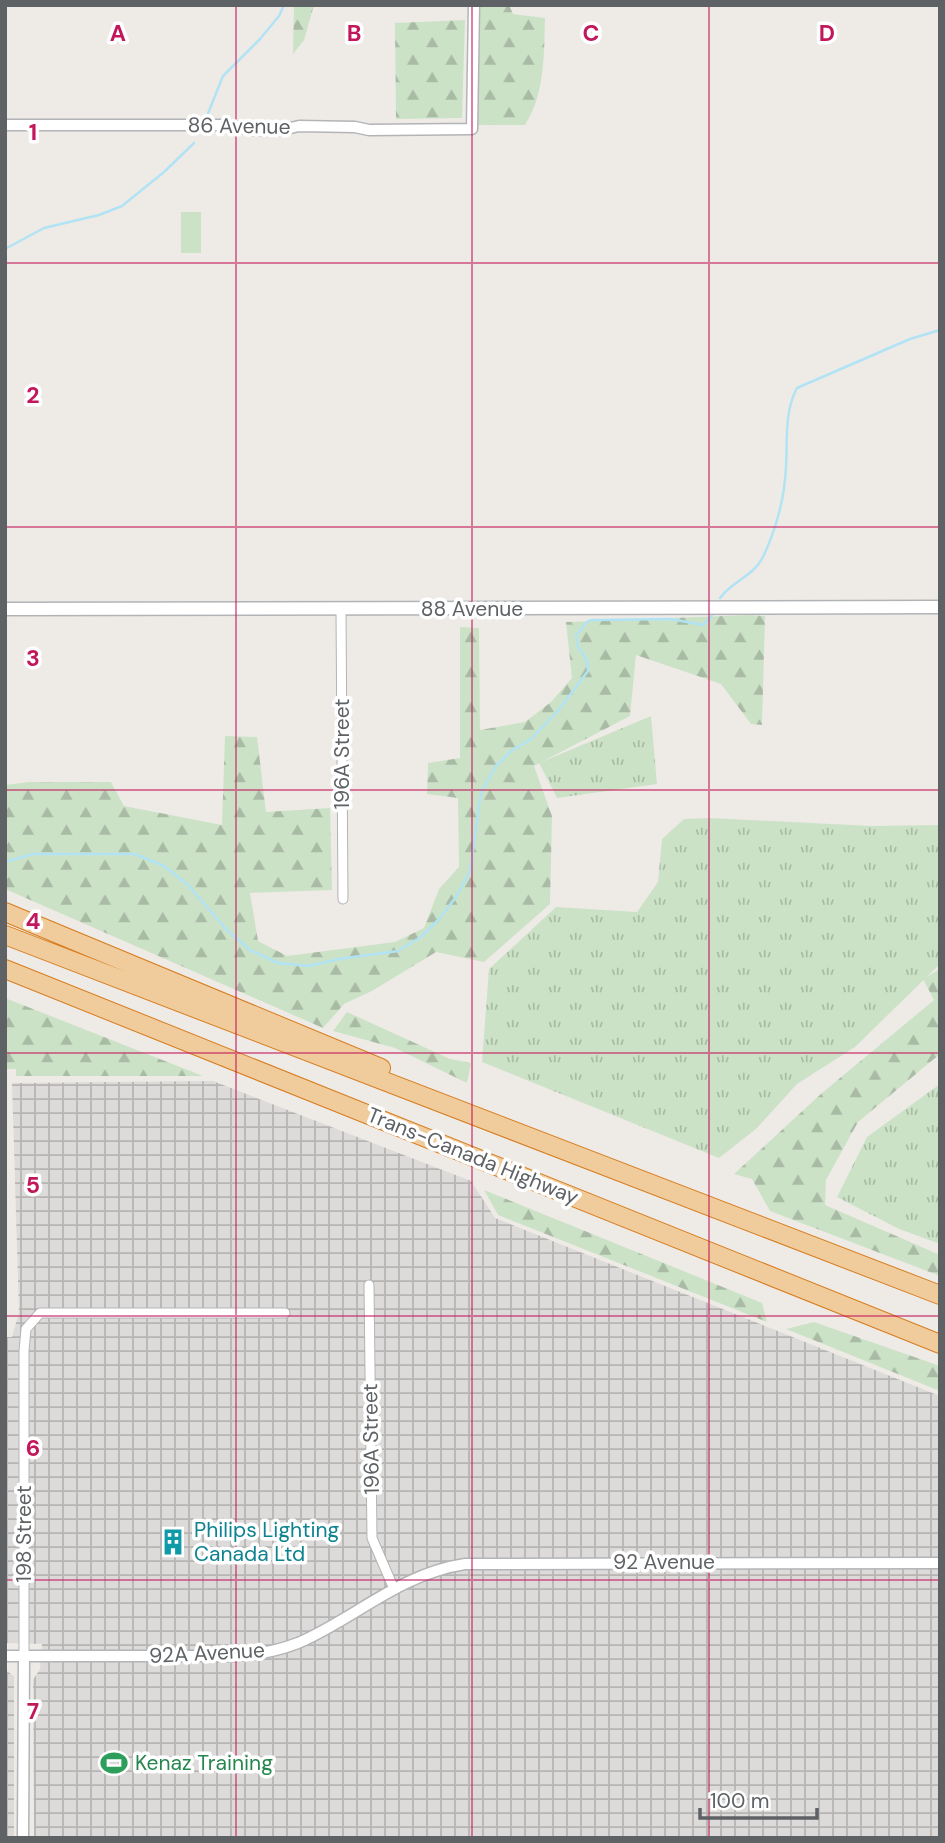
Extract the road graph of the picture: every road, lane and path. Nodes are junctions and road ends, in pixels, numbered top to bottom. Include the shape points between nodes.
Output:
1 (474, 5) edge
2 (5, 125) edge
3 (940, 607) edge
4 (5, 609) edge
5 (341, 610) junction
6 (343, 899) dead end
7 (5, 912) edge
8 (5, 935) edge
9 (5, 969) edge
10 (5, 974) edge
11 (82, 1001) junction
12 (511, 1129) junction
13 (369, 1284) dead end
14 (940, 1295) edge
15 (285, 1312) dead end
16 (940, 1344) edge
17 (940, 1563) edge
18 (394, 1589) junction
19 (5, 1656) edge
20 (24, 1656) junction
21 (23, 1838) edge

1 - 2 street, 86 Avenue via 472,129
3 - 5 main road, 88 Avenue
4 - 5 main road, 88 Avenue
5 - 6 street, 196A Street
7 - 12 highway via 388,1071
8 - 12 highway, Trans-Canada Highway
9 - 11 highway, Trans-Canada Highway
10 - 11 highway
11 - 16 highway, Trans-Canada Highway
12 - 14 highway, Trans-Canada Highway
13 - 18 street, 196A Street via 372,1538
15 - 20 street, 198 Street via 40,1313 26,1329
17 - 18 street, 92 Avenue via 483,1562 435,1570
18 - 20 street, 92A Avenue via 309,1638 259,1654
19 - 20 street, 92A Avenue
20 - 21 street, 198 Street

